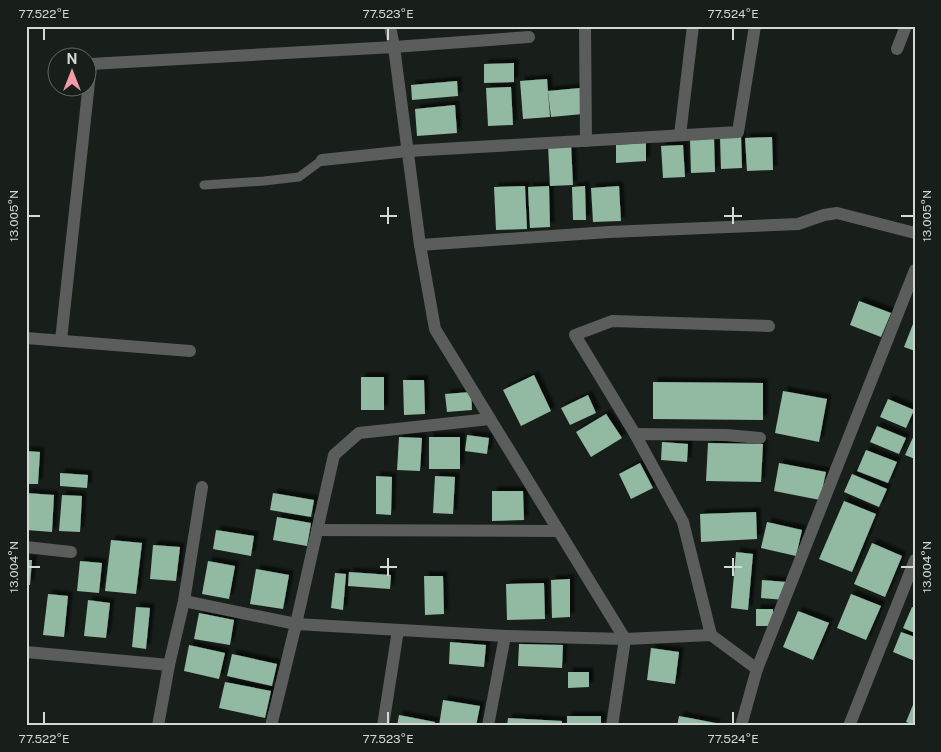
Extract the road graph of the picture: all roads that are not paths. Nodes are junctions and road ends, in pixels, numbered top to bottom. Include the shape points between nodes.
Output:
1 (390, 26) edge
2 (584, 26) edge
3 (692, 26) edge
4 (755, 26) edge
5 (906, 26) edge
6 (529, 37) dead end
7 (394, 47) junction
8 (897, 49) dead end
9 (680, 136) junction
10 (586, 141) junction
11 (408, 151) junction
12 (322, 160) joint
13 (204, 185) dead end
14 (915, 233) edge
15 (420, 245) junction
16 (915, 270) edge
17 (769, 326) dead end
18 (26, 338) edge
19 (61, 340) junction
20 (190, 351) dead end
21 (490, 419) junction
22 (635, 434) junction
23 (760, 438) dead end
24 (202, 486) dead end
25 (317, 530) junction
26 (559, 531) junction
27 (26, 547) edge
28 (71, 552) dead end
29 (915, 560) edge
30 (184, 602) junction
31 (296, 624) junction
32 (398, 630) junction
33 (711, 635) junction
34 (505, 636) junction
35 (626, 639) junction
36 (26, 652) edge
37 (169, 665) junction
38 (757, 669) junction
39 (158, 726) edge
40 (271, 726) edge
41 (383, 726) edge
42 (488, 726) edge
43 (612, 726) edge
44 (741, 726) edge
45 (849, 726) edge

1 - 7 street
2 - 10 street
3 - 9 street
4 - 9 street via 738,132
5 - 8 street
6 - 7 street
7 - 11 street
7 - 19 street via 91,64
9 - 10 street
10 - 11 street
11 - 12 street
11 - 15 street
12 - 13 lane via 299,176 264,182
14 - 15 street via 837,213 798,224 608,232
15 - 21 street via 435,329
16 - 38 street
17 - 22 street via 612,321 576,335
18 - 19 street
19 - 20 street
21 - 25 street via 359,434 334,455
21 - 26 street
22 - 23 street
22 - 33 street via 683,522
24 - 30 street
25 - 26 street
25 - 31 street
26 - 35 street
27 - 28 street
29 - 45 street
30 - 31 street
30 - 37 street
31 - 32 street
31 - 40 street
32 - 34 street
32 - 41 street
33 - 35 street
33 - 38 street
34 - 35 street
34 - 42 street
35 - 43 street
36 - 37 street
37 - 39 street
38 - 44 street

